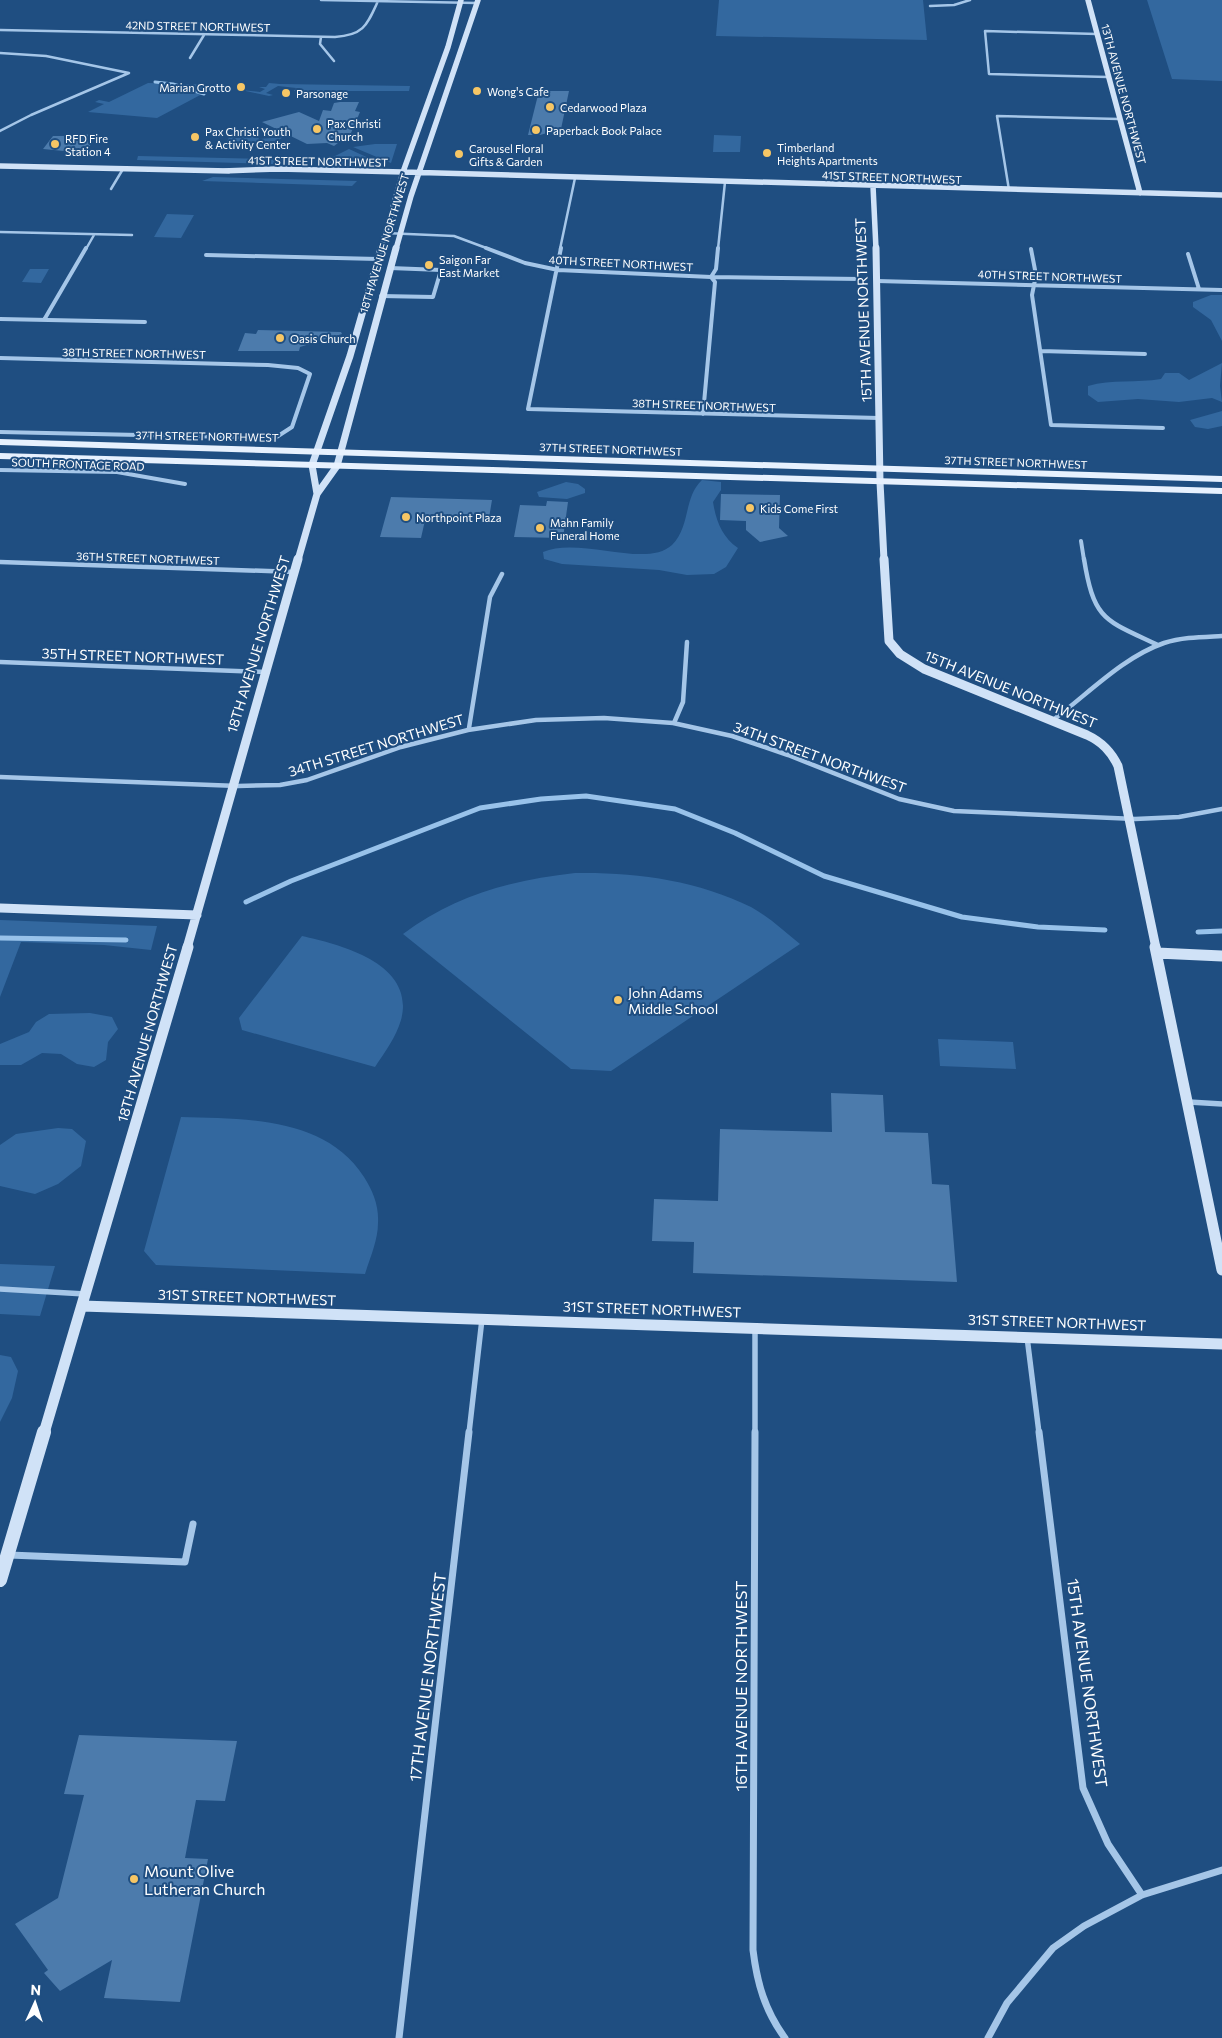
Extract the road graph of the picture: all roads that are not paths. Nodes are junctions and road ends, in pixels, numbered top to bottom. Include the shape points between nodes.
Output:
1 (321, 0) edge
2 (970, 0) edge
3 (1088, 0) edge
4 (378, 1) junction
5 (461, 2) edge
6 (477, 2) edge
7 (930, 6) dead end
8 (0, 30) edge
9 (1097, 34) junction
10 (204, 35) junction
11 (321, 37) junction
12 (0, 53) edge
13 (190, 58) dead end
14 (334, 61) dead end
15 (1108, 76) junction
16 (1120, 119) junction
17 (0, 131) edge
18 (0, 166) edge
19 (123, 169) junction
20 (403, 174) junction
21 (419, 175) junction
22 (575, 178) junction
23 (725, 182) junction
24 (872, 186) junction
25 (111, 189) dead end
26 (1009, 190) junction
27 (1140, 193) junction
28 (1222, 195) edge
29 (0, 232) edge
30 (386, 233) junction
31 (400, 233) junction
32 (94, 234) junction
33 (132, 236) dead end
34 (1031, 248) dead end
35 (1188, 254) dead end
36 (206, 255) dead end
37 (378, 259) junction
38 (390, 268) junction
39 (558, 270) junction
40 (711, 277) junction
41 (861, 279) dead end
42 (877, 281) junction
43 (1033, 284) junction
44 (1199, 289) junction
45 (1222, 290) edge
46 (382, 296) junction
47 (0, 318) edge
48 (44, 320) junction
49 (145, 322) dead end
50 (1041, 351) junction
51 (1145, 354) dead end
52 (0, 358) edge
53 (702, 414) junction
54 (880, 418) junction
55 (1163, 428) dead end
56 (0, 432) edge
57 (0, 442) edge
58 (317, 450) junction
59 (342, 451) junction
60 (0, 456) edge
61 (312, 465) junction
62 (336, 466) junction
63 (881, 469) junction
64 (0, 470) edge
65 (1222, 479) edge
66 (880, 482) junction
67 (185, 484) dead end
68 (1222, 491) edge
69 (317, 494) junction
70 (1081, 541) dead end
71 (0, 562) edge
72 (296, 572) junction
73 (502, 574) dead end
74 (1222, 636) edge
75 (687, 642) dead end
76 (1158, 645) junction
77 (0, 662) edge
78 (265, 672) junction
79 (1053, 720) junction
80 (674, 723) junction
81 (469, 728) junction
82 (0, 777) edge
83 (232, 786) junction
84 (1222, 809) edge
85 (1128, 818) junction
86 (0, 908) edge
87 (197, 916) junction
88 (1156, 953) junction
89 (1222, 956) edge
90 (1189, 1102) junction
91 (1222, 1104) edge
92 (1222, 1270) edge
93 (0, 1289) edge
94 (85, 1294) junction
95 (82, 1306) junction
96 (482, 1319) junction
97 (755, 1327) junction
98 (1027, 1336) junction
99 (1222, 1344) edge
100 (194, 1524) dead end
101 (8, 1555) junction
102 (0, 1580) edge
103 (1222, 1870) edge
104 (1142, 1895) junction
105 (399, 2038) edge
106 (785, 2038) edge
107 (988, 2038) edge

1 - 4 street
2 - 7 street via 954,5
3 - 9 main road, 13TH AVENUE NORTHWEST
4 - 5 street
4 - 11 street, 42ND STREET NORTHWEST via 365,28 348,36
5 - 6 street
5 - 20 main road, 18TH AVENUE NORTHWEST
6 - 21 main road, 18TH AVENUE NORTHWEST
8 - 10 street, 42ND STREET NORTHWEST
9 - 15 main road, 13TH AVENUE NORTHWEST
9 - 15 street via 985,31 989,74
10 - 11 street, 42ND STREET NORTHWEST
10 - 13 street
11 - 14 street via 320,44
12 - 17 street via 46,56 129,73 31,114
15 - 16 main road, 13TH AVENUE NORTHWEST
16 - 26 street via 997,116
16 - 27 main road, 13TH AVENUE NORTHWEST
18 - 19 main road, 41ST STREET NORTHWEST
19 - 20 main road, 41ST STREET NORTHWEST
19 - 25 street
20 - 21 main road, 41ST STREET NORTHWEST
20 - 30 main road, 18TH AVENUE NORTHWEST
21 - 22 main road, 41ST STREET NORTHWEST via 512,180
21 - 31 main road, 18TH AVENUE NORTHWEST
22 - 23 main road, 41ST STREET NORTHWEST
22 - 39 street
23 - 24 main road, 41ST STREET NORTHWEST
23 - 40 street via 716,269
24 - 26 main road, 41ST STREET NORTHWEST
24 - 42 main road, 15TH AVENUE NORTHWEST
26 - 27 main road, 41ST STREET NORTHWEST
27 - 28 main road, 41ST STREET NORTHWEST
29 - 32 street
30 - 31 street, 40TH STREET NORTHWEST
30 - 37 main road, 18TH AVENUE NORTHWEST
31 - 38 main road, 18TH AVENUE NORTHWEST
31 - 39 street, 40TH STREET NORTHWEST via 454,236 525,263
32 - 33 street
32 - 48 street
34 - 43 street via 1036,275
35 - 44 street
36 - 37 street
37 - 58 main road, 18TH AVENUE NORTHWEST via 350,356
38 - 46 main road, 18TH AVENUE NORTHWEST
38 - 46 street via 441,270 433,297
39 - 40 street, 40TH STREET NORTHWEST
39 - 53 street, 38TH STREET NORTHWEST via 528,409
40 - 41 street, 40TH STREET NORTHWEST
40 - 53 street via 715,282
42 - 43 street, 40TH STREET NORTHWEST
42 - 54 main road, 15TH AVENUE NORTHWEST
43 - 44 street, 40TH STREET NORTHWEST
43 - 50 street
44 - 45 street, 40TH STREET NORTHWEST
46 - 59 main road, 18TH AVENUE NORTHWEST
47 - 48 street
48 - 49 street
50 - 51 street
50 - 55 street via 1051,425
52 - 56 street, 38TH STREET NORTHWEST via 268,365 304,369 310,374 290,429 275,438
53 - 54 street, 38TH STREET NORTHWEST
54 - 63 main road, 15TH AVENUE NORTHWEST
57 - 58 main road, 37TH STREET NORTHWEST
58 - 59 main road, 37TH STREET NORTHWEST
58 - 61 main road, 18TH AVENUE NORTHWEST
59 - 62 main road, 18TH AVENUE NORTHWEST
59 - 63 main road, 37TH STREET NORTHWEST
60 - 61 main road, 37TH STREET NORTHWEST
61 - 62 main road, 37TH STREET NORTHWEST
61 - 69 main road, 18TH AVENUE NORTHWEST
62 - 66 main road, 37TH STREET NORTHWEST
62 - 69 main road, 18TH AVENUE NORTHWEST
63 - 65 main road, 37TH STREET NORTHWEST
63 - 66 main road, 15TH AVENUE NORTHWEST
64 - 67 street, SOUTH FRONTAGE ROAD via 142,475
66 - 68 main road, 37TH STREET NORTHWEST
66 - 79 main road, 15TH AVENUE NORTHWEST via 888,634 892,646 924,669
69 - 72 main road, 18TH AVENUE NORTHWEST
70 - 76 street via 1099,613 1109,622
71 - 72 street, 36TH STREET NORTHWEST
72 - 78 main road, 18TH AVENUE NORTHWEST
73 - 81 street via 490,597
74 - 76 street
75 - 80 street via 684,702
76 - 79 street via 1131,661
77 - 78 street, 35TH STREET NORTHWEST
78 - 83 main road, 18TH AVENUE NORTHWEST
79 - 85 main road, 15TH AVENUE NORTHWEST via 1096,739 1114,755
80 - 81 street, 34TH STREET NORTHWEST via 570,718
80 - 85 street, 34TH STREET NORTHWEST via 755,743 924,806 971,813
81 - 83 street, 34TH STREET NORTHWEST via 402,746 296,783
82 - 83 street, 34TH STREET NORTHWEST
83 - 87 main road, 18TH AVENUE NORTHWEST
84 - 85 street, 34TH STREET NORTHWEST via 1181,817
85 - 88 main road, 15TH AVENUE NORTHWEST
86 - 87 main road
87 - 94 main road, 18TH AVENUE NORTHWEST
88 - 89 main road
88 - 90 main road, 15TH AVENUE NORTHWEST
90 - 91 street
90 - 92 main road, 15TH AVENUE NORTHWEST
93 - 94 street
94 - 95 main road, 18TH AVENUE NORTHWEST
95 - 96 main road, 31ST STREET NORTHWEST
95 - 101 main road, 18TH AVENUE NORTHWEST
96 - 97 main road, 31ST STREET NORTHWEST
96 - 105 street, 17TH AVENUE NORTHWEST
97 - 98 main road, 31ST STREET NORTHWEST
97 - 106 street, 16TH AVENUE NORTHWEST via 753,1950 756,1983
98 - 99 main road, 31ST STREET NORTHWEST
98 - 104 street, 15TH AVENUE NORTHWEST via 1084,1788 1094,1820
100 - 101 street via 185,1562
101 - 102 main road, 18TH AVENUE NORTHWEST
103 - 104 street
104 - 107 street via 1084,1926 1053,1948 1007,2004

